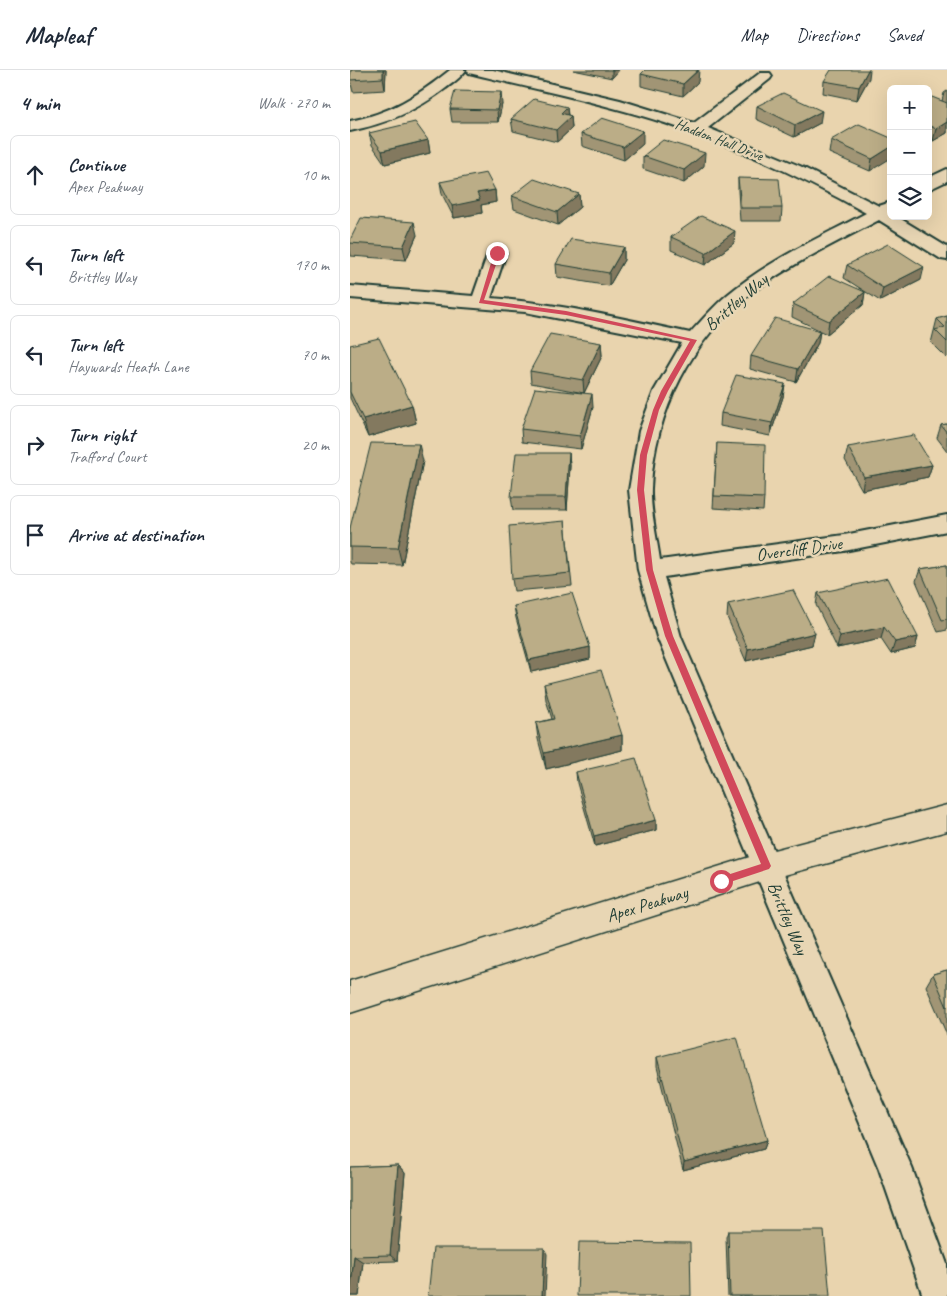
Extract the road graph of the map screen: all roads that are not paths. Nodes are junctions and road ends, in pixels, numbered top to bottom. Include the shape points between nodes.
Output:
1 (459, 70) edge
2 (474, 70) edge
3 (765, 76) dead end
4 (350, 126) edge
5 (696, 128) junction
6 (947, 174) edge
7 (932, 183) edge
8 (885, 210) edge
9 (497, 253) dead end
10 (947, 255) edge
11 (350, 292) edge
12 (481, 301) junction
13 (694, 340) junction
14 (947, 523) edge
15 (650, 570) junction
16 (947, 818) edge
17 (766, 866) junction
18 (350, 997) edge
19 (941, 1296) edge

1 - 4 street via 416,104 377,120
2 - 5 street, Haddon Hall Drive
3 - 5 street
5 - 8 street, Haddon Hall Drive
6 - 7 street
8 - 10 street, Haddon Hall Drive
8 - 13 street, Brittley Way via 769,273 732,300
9 - 12 street
11 - 12 street
12 - 13 street via 566,313
13 - 15 street, Brittley Way via 664,391 644,455 640,490
14 - 15 street, Overcliff Drive via 844,543
15 - 17 street, Brittley Way via 669,636
16 - 17 main road, Apex Peakway
17 - 18 main road, Apex Peakway
17 - 19 street, Brittley Way via 895,1168

